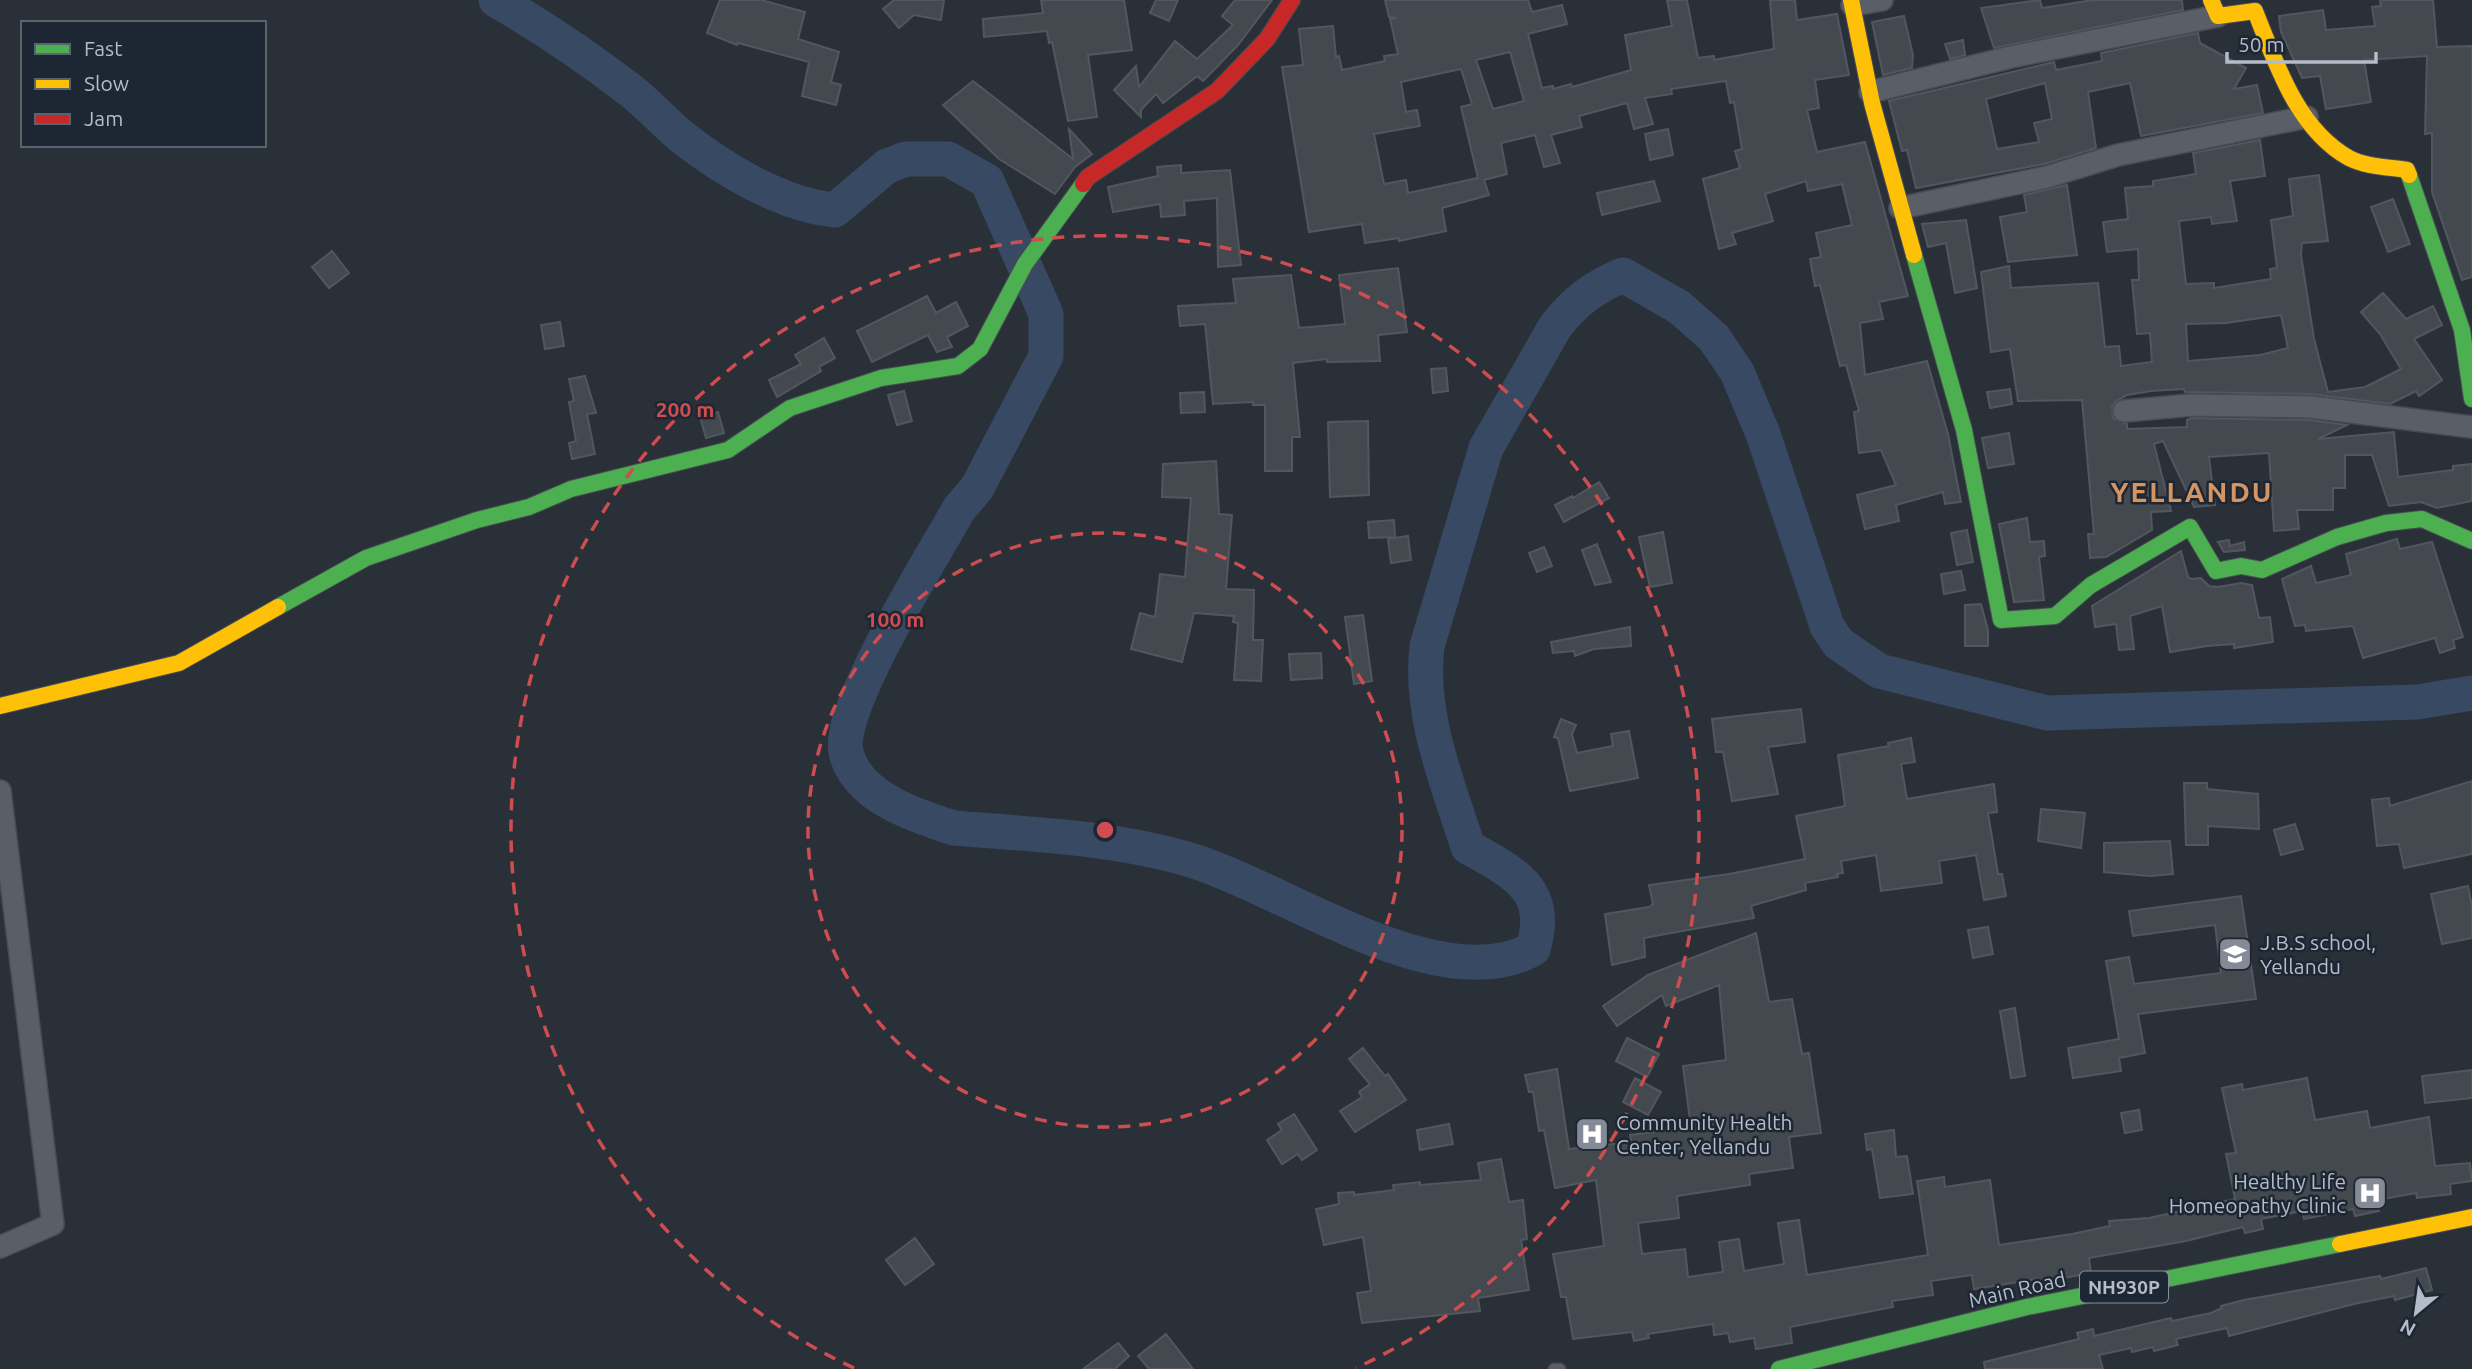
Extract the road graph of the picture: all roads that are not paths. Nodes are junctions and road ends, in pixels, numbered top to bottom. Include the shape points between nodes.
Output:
1 (1292, 0) edge
2 (1882, 0) edge
3 (1851, 3) edge
4 (2215, 8) edge
5 (1870, 92) junction
6 (2307, 117) junction
7 (1900, 208) junction
8 (2472, 399) edge
9 (2124, 411) dead end
10 (2472, 427) edge
11 (2472, 541) edge
12 (0, 706) edge
13 (0, 791) edge
14 (2472, 1217) edge
15 (0, 1247) edge
16 (1554, 1369) edge
17 (1560, 1369) edge
18 (1779, 1369) edge

1 - 12 main road via 1267,39 1217,92 1088,177 1025,264 980,349 958,366 881,378 790,408 728,450 571,489 529,507 366,558 179,663
2 - 3 street
3 - 5 main road
4 - 5 street
4 - 6 main road via 2255,11 2289,91
5 - 7 main road
6 - 7 street via 2118,155 2047,177
6 - 8 main road via 2350,159 2407,170 2462,331
7 - 11 main road via 1964,430 2001,620 2055,616 2091,585 2190,527 2217,571 2241,566 2262,570 2337,537 2386,523 2422,519
9 - 10 street via 2191,405 2311,407
13 - 15 street via 53,1224
14 - 18 main road, Main Road / NH930P via 2027,1307
16 - 17 lane

